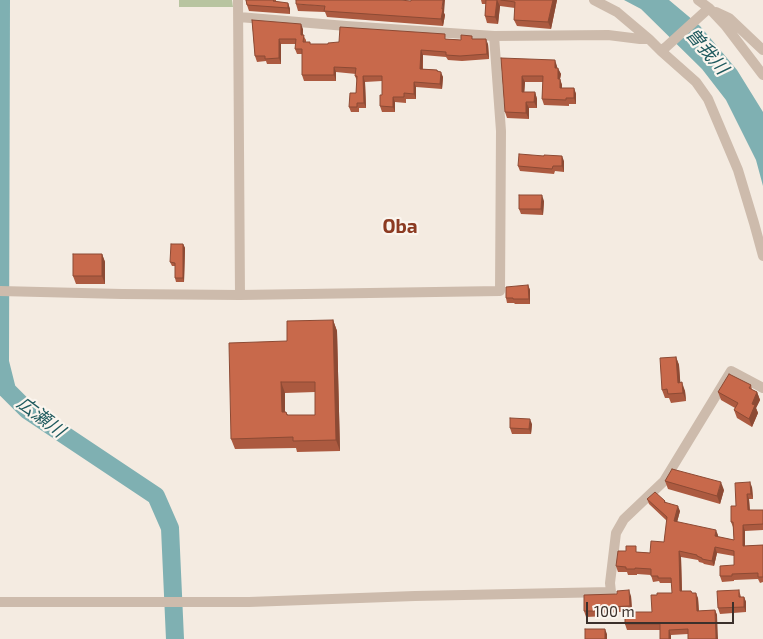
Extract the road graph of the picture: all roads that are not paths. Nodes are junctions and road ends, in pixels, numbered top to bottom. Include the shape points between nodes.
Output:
1 (238, 0) edge
2 (594, 0) edge
3 (698, 0) edge
4 (705, 11) junction
5 (239, 17) junction
6 (494, 36) junction
7 (649, 39) junction
8 (664, 49) junction
9 (763, 50) edge
10 (763, 75) edge
11 (763, 256) edge
12 (0, 291) edge
13 (240, 295) junction
14 (763, 388) edge
15 (0, 602) edge

1 - 5 street
2 - 7 street via 617,12
3 - 4 street
4 - 8 street
4 - 9 street via 729,18
4 - 10 street via 726,25
5 - 6 street
5 - 13 street
6 - 7 street
6 - 13 street via 501,131 500,291
7 - 8 street
8 - 11 street via 708,99 738,170
12 - 13 street
14 - 15 street via 731,371 664,480 624,519 616,533 611,592 249,602

